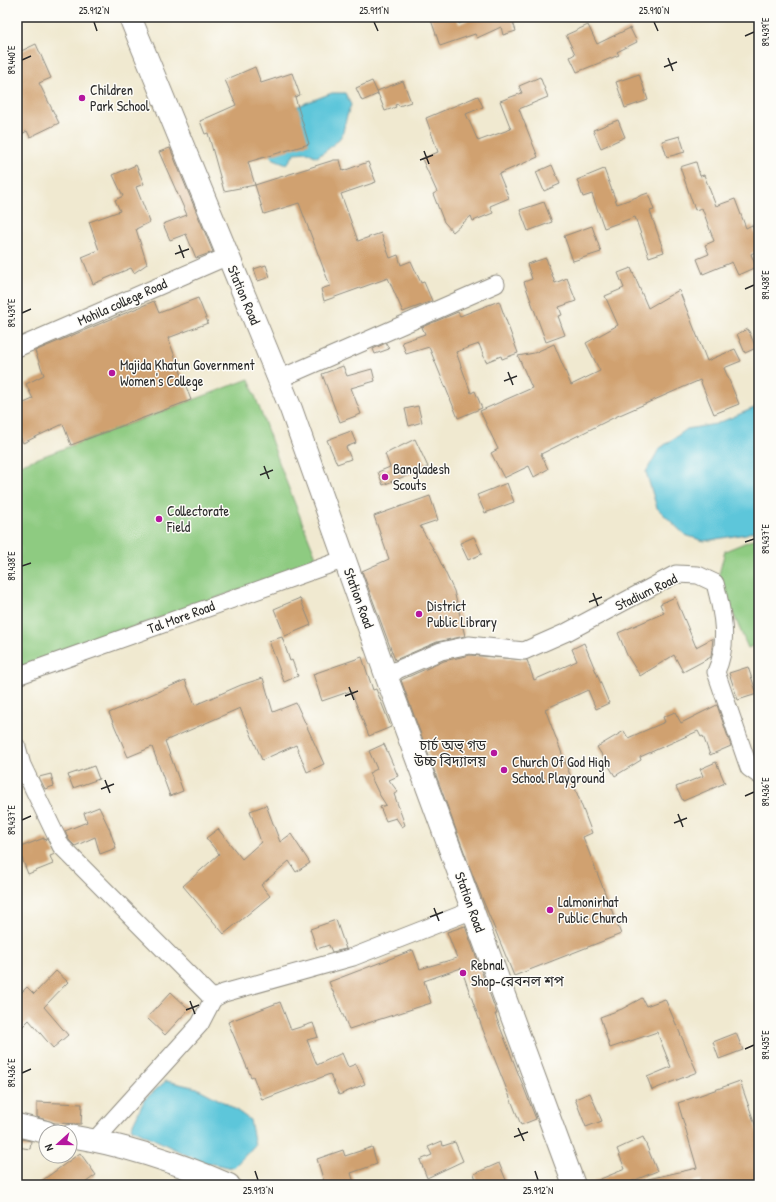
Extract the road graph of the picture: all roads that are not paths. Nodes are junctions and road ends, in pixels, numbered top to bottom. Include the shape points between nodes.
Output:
1 (130, 17) edge
2 (228, 256) junction
3 (496, 284) dead end
4 (17, 348) edge
5 (279, 380) junction
6 (345, 559) junction
7 (17, 676) edge
8 (387, 678) junction
9 (17, 747) edge
10 (759, 775) edge
11 (473, 910) junction
12 (213, 999) junction
13 (17, 1125) edge
14 (38, 1130) edge
15 (78, 1137) edge
16 (95, 1140) junction
17 (229, 1185) edge
18 (574, 1185) edge

1 - 2 main road, Station Road
2 - 4 street, Mohila college Road
2 - 5 main road, Station Road
3 - 5 street
5 - 6 main road, Station Road
6 - 7 street, Tal More Road
6 - 8 main road, Station Road
8 - 10 street, Stadium Road via 397,670 441,651 469,646 524,651 574,628 676,574 698,575 715,583 723,612 724,638 722,659 716,672 749,768
8 - 11 main road, Station Road
9 - 12 street via 22,765 61,846
11 - 12 street via 353,957 224,993
11 - 18 main road, Station Road
12 - 16 street via 200,1024
13 - 14 main road
15 - 16 main road
16 - 17 main road via 196,1170

